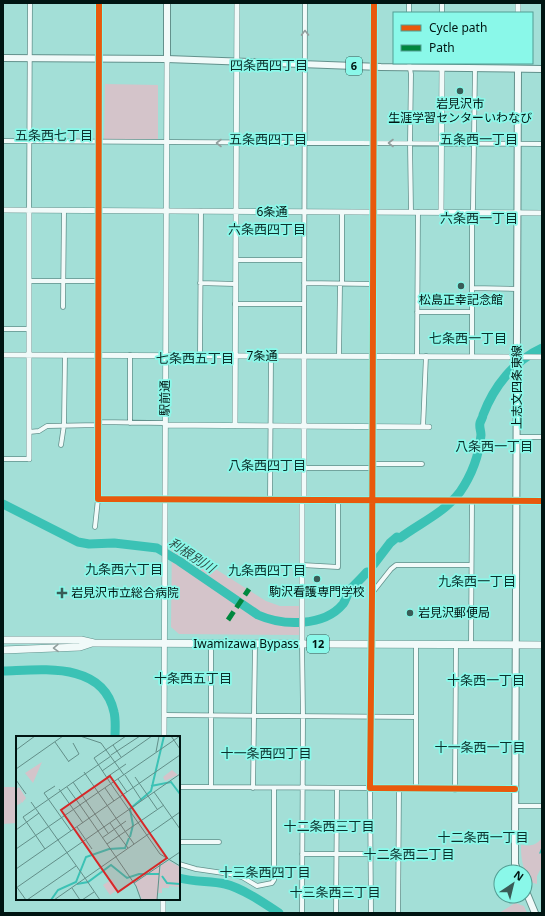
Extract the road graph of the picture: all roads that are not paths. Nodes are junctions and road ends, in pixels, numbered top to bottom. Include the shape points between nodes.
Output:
1 (30, 3) edge
2 (99, 3) edge
3 (167, 3) edge
4 (237, 3) edge
5 (305, 3) edge
6 (374, 3) edge
7 (3, 58) edge
8 (31, 58) junction
9 (99, 58) junction
10 (167, 59) junction
11 (236, 62) junction
12 (305, 64) junction
13 (409, 65) edge
14 (442, 65) edge
15 (518, 66) edge
16 (373, 67) junction
17 (475, 68) junction
18 (542, 69) edge
19 (3, 141) edge
20 (30, 142) junction
21 (99, 142) junction
22 (166, 143) junction
23 (236, 143) junction
24 (305, 143) junction
25 (373, 143) junction
26 (410, 143) junction
27 (442, 144) junction
28 (474, 144) junction
29 (517, 144) junction
30 (542, 144) edge
31 (3, 210) edge
32 (29, 211) junction
33 (64, 211) junction
34 (99, 211) junction
35 (165, 211) junction
36 (201, 211) junction
37 (236, 212) junction
38 (304, 212) junction
39 (342, 212) junction
40 (373, 212) junction
41 (411, 212) junction
42 (418, 212) junction
43 (442, 212) junction
44 (473, 212) junction
45 (518, 213) junction
46 (542, 213) edge
47 (236, 260) junction
48 (304, 260) junction
49 (29, 281) junction
50 (64, 281) junction
51 (98, 281) junction
52 (200, 283) junction
53 (304, 283) junction
54 (235, 284) junction
55 (341, 284) junction
56 (372, 284) junction
57 (472, 288) junction
58 (517, 289) junction
59 (235, 304) junction
60 (303, 304) junction
61 (63, 307) dead end
62 (417, 312) junction
63 (472, 312) junction
64 (3, 329) edge
65 (29, 329) junction
66 (3, 355) edge
67 (29, 355) junction
68 (64, 355) junction
69 (98, 355) junction
70 (165, 355) junction
71 (200, 355) junction
72 (130, 356) junction
73 (235, 356) junction
74 (271, 356) junction
75 (304, 356) junction
76 (339, 356) junction
77 (373, 356) junction
78 (417, 356) junction
79 (426, 356) junction
80 (472, 357) junction
81 (519, 357) junction
82 (542, 357) edge
83 (130, 423) junction
84 (98, 424) junction
85 (165, 424) junction
86 (64, 425) junction
87 (235, 426) junction
88 (271, 426) junction
89 (304, 426) junction
90 (372, 426) junction
91 (426, 427) joint
92 (30, 432) junction
93 (516, 437) junction
94 (542, 437) edge
95 (61, 445) dead end
96 (3, 459) edge
97 (29, 459) joint
98 (422, 464) dead end
99 (372, 466) junction
100 (303, 468) junction
101 (98, 498) junction
102 (165, 500) junction
103 (270, 500) junction
104 (338, 500) junction
105 (372, 500) junction
106 (303, 501) junction
107 (516, 501) junction
108 (542, 501) edge
109 (472, 502) junction
110 (95, 527) dead end
111 (471, 565) junction
112 (302, 566) junction
113 (372, 593) junction
114 (3, 640) edge
115 (94, 643) junction
116 (165, 643) junction
117 (211, 644) junction
118 (254, 644) junction
119 (302, 644) junction
120 (371, 644) junction
121 (456, 644) junction
122 (471, 644) junction
123 (416, 645) junction
124 (516, 645) junction
125 (542, 645) edge
126 (3, 650) edge
127 (164, 716) junction
128 (211, 716) junction
129 (253, 716) junction
130 (303, 717) junction
131 (370, 717) junction
132 (416, 717) junction
133 (164, 736) edge
134 (180, 787) edge
135 (211, 787) junction
136 (253, 788) junction
137 (274, 788) junction
138 (302, 788) junction
139 (337, 788) junction
140 (370, 788) junction
141 (399, 789) junction
142 (416, 789) junction
143 (456, 790) junction
144 (515, 790) junction
145 (515, 806) junction
146 (542, 806) edge
147 (180, 842) edge
148 (219, 842) dead end
149 (302, 854) junction
150 (336, 854) junction
151 (371, 854) junction
152 (180, 864) edge
153 (516, 864) edge
154 (163, 900) edge
155 (163, 913) edge
156 (302, 913) edge
157 (336, 913) edge
158 (370, 913) edge
159 (398, 913) edge

1 - 8 street
2 - 9 street
3 - 10 main road
4 - 11 street
12 -> 5 street
6 - 16 street
7 - 8 main road, 6
8 - 9 main road, 6
8 - 20 street
9 - 10 main road, 6
9 - 21 street
10 - 11 main road, 6
10 - 22 street, 駅前通
11 - 12 main road, 6
11 - 23 street
12 - 16 main road, 6
12 - 24 street
13 - 14 main road, 6
13 - 16 main road, 6
13 - 26 street
14 - 17 main road, 6
14 - 27 street
15 - 17 main road, 6
15 - 18 main road, 6
15 - 29 main road, 上志文四条東線
16 - 25 street
17 - 28 street
19 - 20 street
20 - 21 street
20 - 32 street
21 - 22 street
21 - 34 street
23 -> 22 street
22 - 35 street, 駅前通
23 - 24 street
23 - 37 street
24 - 25 street
24 - 38 street
26 -> 25 street
25 - 40 street
26 - 27 street
26 - 41 street
27 - 28 street
27 - 43 street
28 - 29 street
28 - 44 street
29 - 30 street
29 - 45 main road, 上志文四条東線
31 - 32 street, 6条通
32 - 33 street, 6条通
32 - 49 street
33 - 34 street, 6条通
33 - 50 street
34 - 35 street, 6条通
34 - 51 street
35 - 36 street, 6条通
35 - 70 street, 駅前通
36 - 37 street, 6条通
36 - 52 street
37 - 38 street, 6条通
37 - 47 street
38 - 39 street, 6条通
38 - 48 street
39 - 40 street, 6条通
39 - 55 street
40 - 41 street, 6条通
40 - 56 street
41 - 42 street, 6条通
42 - 43 street, 6条通
42 - 62 street
43 - 44 street, 6条通
44 - 45 street, 6条通
44 - 57 street
45 - 46 street, 6条通
45 - 58 main road, 上志文四条東線
47 - 48 street
47 - 54 street
48 - 53 street
49 - 50 street
49 - 65 street
50 - 51 street
50 - 61 street
51 - 69 street
52 - 54 street
52 - 71 street
53 - 55 street
53 - 60 street
54 - 59 street
55 - 56 street
55 - 76 street
56 - 77 street
57 - 58 street
57 - 63 street
58 - 81 main road, 上志文四条東線
59 - 60 street
59 - 73 street
60 - 75 street
62 - 63 street
62 - 78 street
63 - 80 street
64 - 65 street
65 - 67 street
66 - 67 street, 7条通
67 - 68 street, 7条通
67 - 92 street
68 - 69 street, 7条通
68 - 86 street
69 - 72 street, 7条通
69 - 84 street
70 - 71 street, 7条通
70 - 72 street, 7条通
70 - 85 street, 駅前通
71 - 73 street, 7条通
72 - 83 street
73 - 74 street, 7条通
73 - 87 street
74 - 75 street, 7条通
74 - 88 street
75 - 76 street, 7条通
75 - 89 street
76 - 77 street, 7条通
77 - 78 street, 7条通
77 - 90 street
78 - 79 street, 7条通
79 - 80 street, 7条通
79 - 91 street
80 - 81 street, 7条通
81 - 82 street, 7条通
81 - 93 main road, 上志文四条東線
83 - 84 street
83 - 85 street
84 - 86 street
84 - 101 street
85 - 87 street
85 - 102 street, 駅前通
86 - 92 street via 47,426 39,432
86 - 95 street
87 - 88 street
88 - 89 street
88 - 103 street
89 - 90 street
89 - 100 street
90 - 91 street
90 - 99 street
92 - 97 street
93 - 94 street
93 - 107 main road, 上志文四条東線
96 - 97 street
98 - 99 street
99 - 100 street
99 - 105 street
100 - 106 street
101 - 102 street
101 - 110 street
102 - 103 street
102 - 116 street, 駅前通
103 - 106 street
104 - 105 street
104 - 106 street
104 - 112 street via 338,567
105 - 109 street
105 - 113 street
106 - 112 street
107 - 108 street
107 - 109 street
107 - 124 main road, 上志文四条東線
109 - 111 street
111 - 113 street via 396,565
111 - 122 street
112 - 119 street
113 - 120 street
114 - 115 highway, Iwamizawa Bypass / 12 via 81,640
115 - 116 highway, Iwamizawa Bypass / 12
115 -> 126 highway, Iwamizawa Bypass / 12 via 80,647
116 - 117 highway, Iwamizawa Bypass / 12
116 - 127 street, 駅前通
117 - 118 highway, Iwamizawa Bypass / 12
117 - 128 street
118 - 119 highway, Iwamizawa Bypass / 12
118 - 129 street
119 - 120 highway, Iwamizawa Bypass / 12
119 - 130 street
120 - 123 highway, Iwamizawa Bypass / 12
120 - 131 street
121 - 122 highway, Iwamizawa Bypass / 12
121 - 123 highway, Iwamizawa Bypass / 12
121 - 143 street
122 - 124 highway, Iwamizawa Bypass / 12
123 - 132 street
124 - 125 highway, Iwamizawa Bypass / 12
124 - 144 main road, 上志文四条東線
127 - 128 street
127 - 133 street, 駅前通
128 - 129 street
128 - 135 street
129 - 130 street
129 - 136 street
130 - 131 street
130 - 138 street
131 - 132 street
131 - 140 street
132 - 142 street
134 - 135 street
135 - 136 street
136 - 137 street
137 - 138 street
137 - 152 street via 272,883 257,886 230,874
138 - 139 street
138 - 149 street
139 - 140 street
139 - 150 street
140 - 141 street
140 - 151 street
141 - 142 street
141 - 159 street
142 - 143 street
143 - 144 street
144 - 145 main road, 上志文四条東線
145 - 146 street
145 - 153 main road, 上志文四条東線
147 - 148 street
149 - 150 street
149 - 156 street
150 - 151 street
150 - 157 street
151 - 158 street
154 - 155 street

